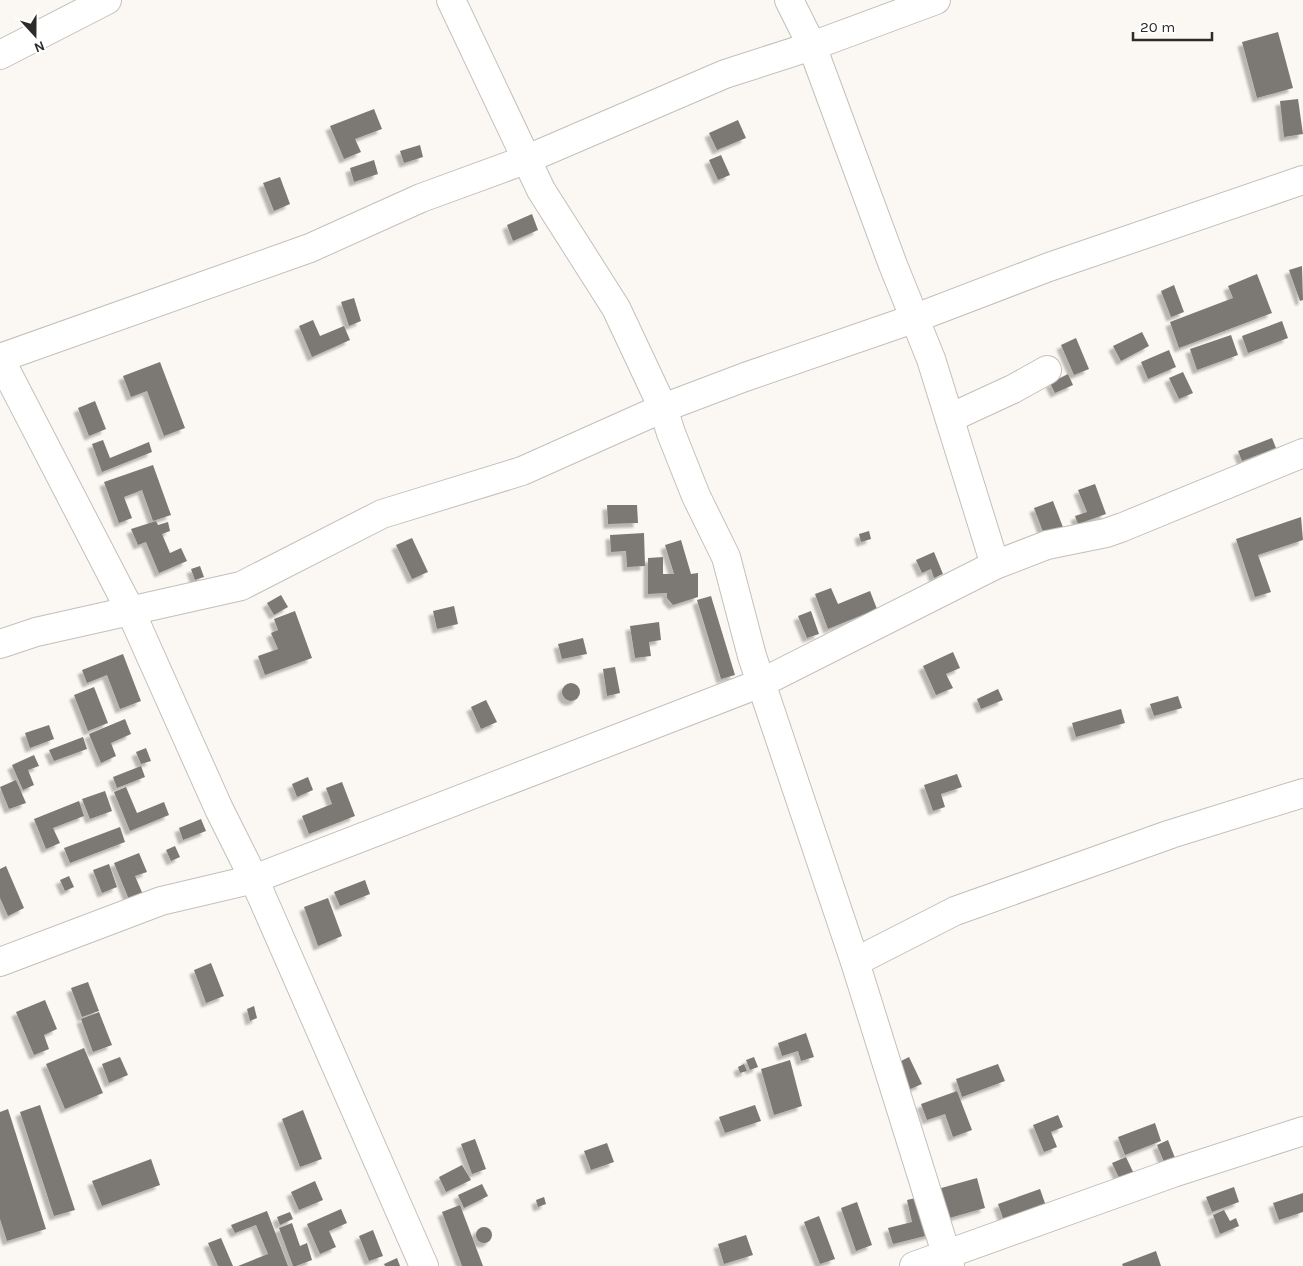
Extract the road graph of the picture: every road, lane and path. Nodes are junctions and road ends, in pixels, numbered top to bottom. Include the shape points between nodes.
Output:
1 (106, 0) edge
2 (451, 0) edge
3 (789, 0) edge
4 (936, 0) edge
5 (812, 46) junction
6 (0, 55) edge
7 (525, 160) junction
8 (1303, 180) edge
9 (913, 319) junction
10 (0, 358) edge
11 (1047, 370) dead end
12 (663, 408) junction
13 (950, 418) junction
14 (1303, 453) edge
15 (995, 566) junction
16 (130, 610) junction
17 (0, 644) edge
18 (762, 683) junction
19 (1303, 793) edge
20 (254, 878) junction
21 (0, 962) edge
22 (855, 962) junction
23 (1303, 1131) edge
24 (948, 1260) edge
25 (424, 1266) edge
26 (914, 1266) edge

1 - 6 street
2 - 7 street
3 - 5 street
4 - 5 street
5 - 7 street via 725,74
5 - 9 street
7 - 10 street via 439,190 310,248
7 - 12 street via 555,214 616,308
8 - 9 street via 1050,267
9 - 12 street
9 - 13 street via 931,359
10 - 16 street
11 - 13 street via 1013,390
12 - 16 street via 522,471 382,514 241,586
12 - 18 street via 696,496 726,557
13 - 15 street
14 - 15 street via 1123,527 1047,545
15 - 18 street
16 - 17 street via 36,632
16 - 20 street via 219,809
18 - 20 street
18 - 22 street
19 - 22 street via 1171,834 954,911
20 - 21 street via 161,901
20 - 25 street
22 - 24 street
23 - 24 street via 1174,1173
24 - 26 street

